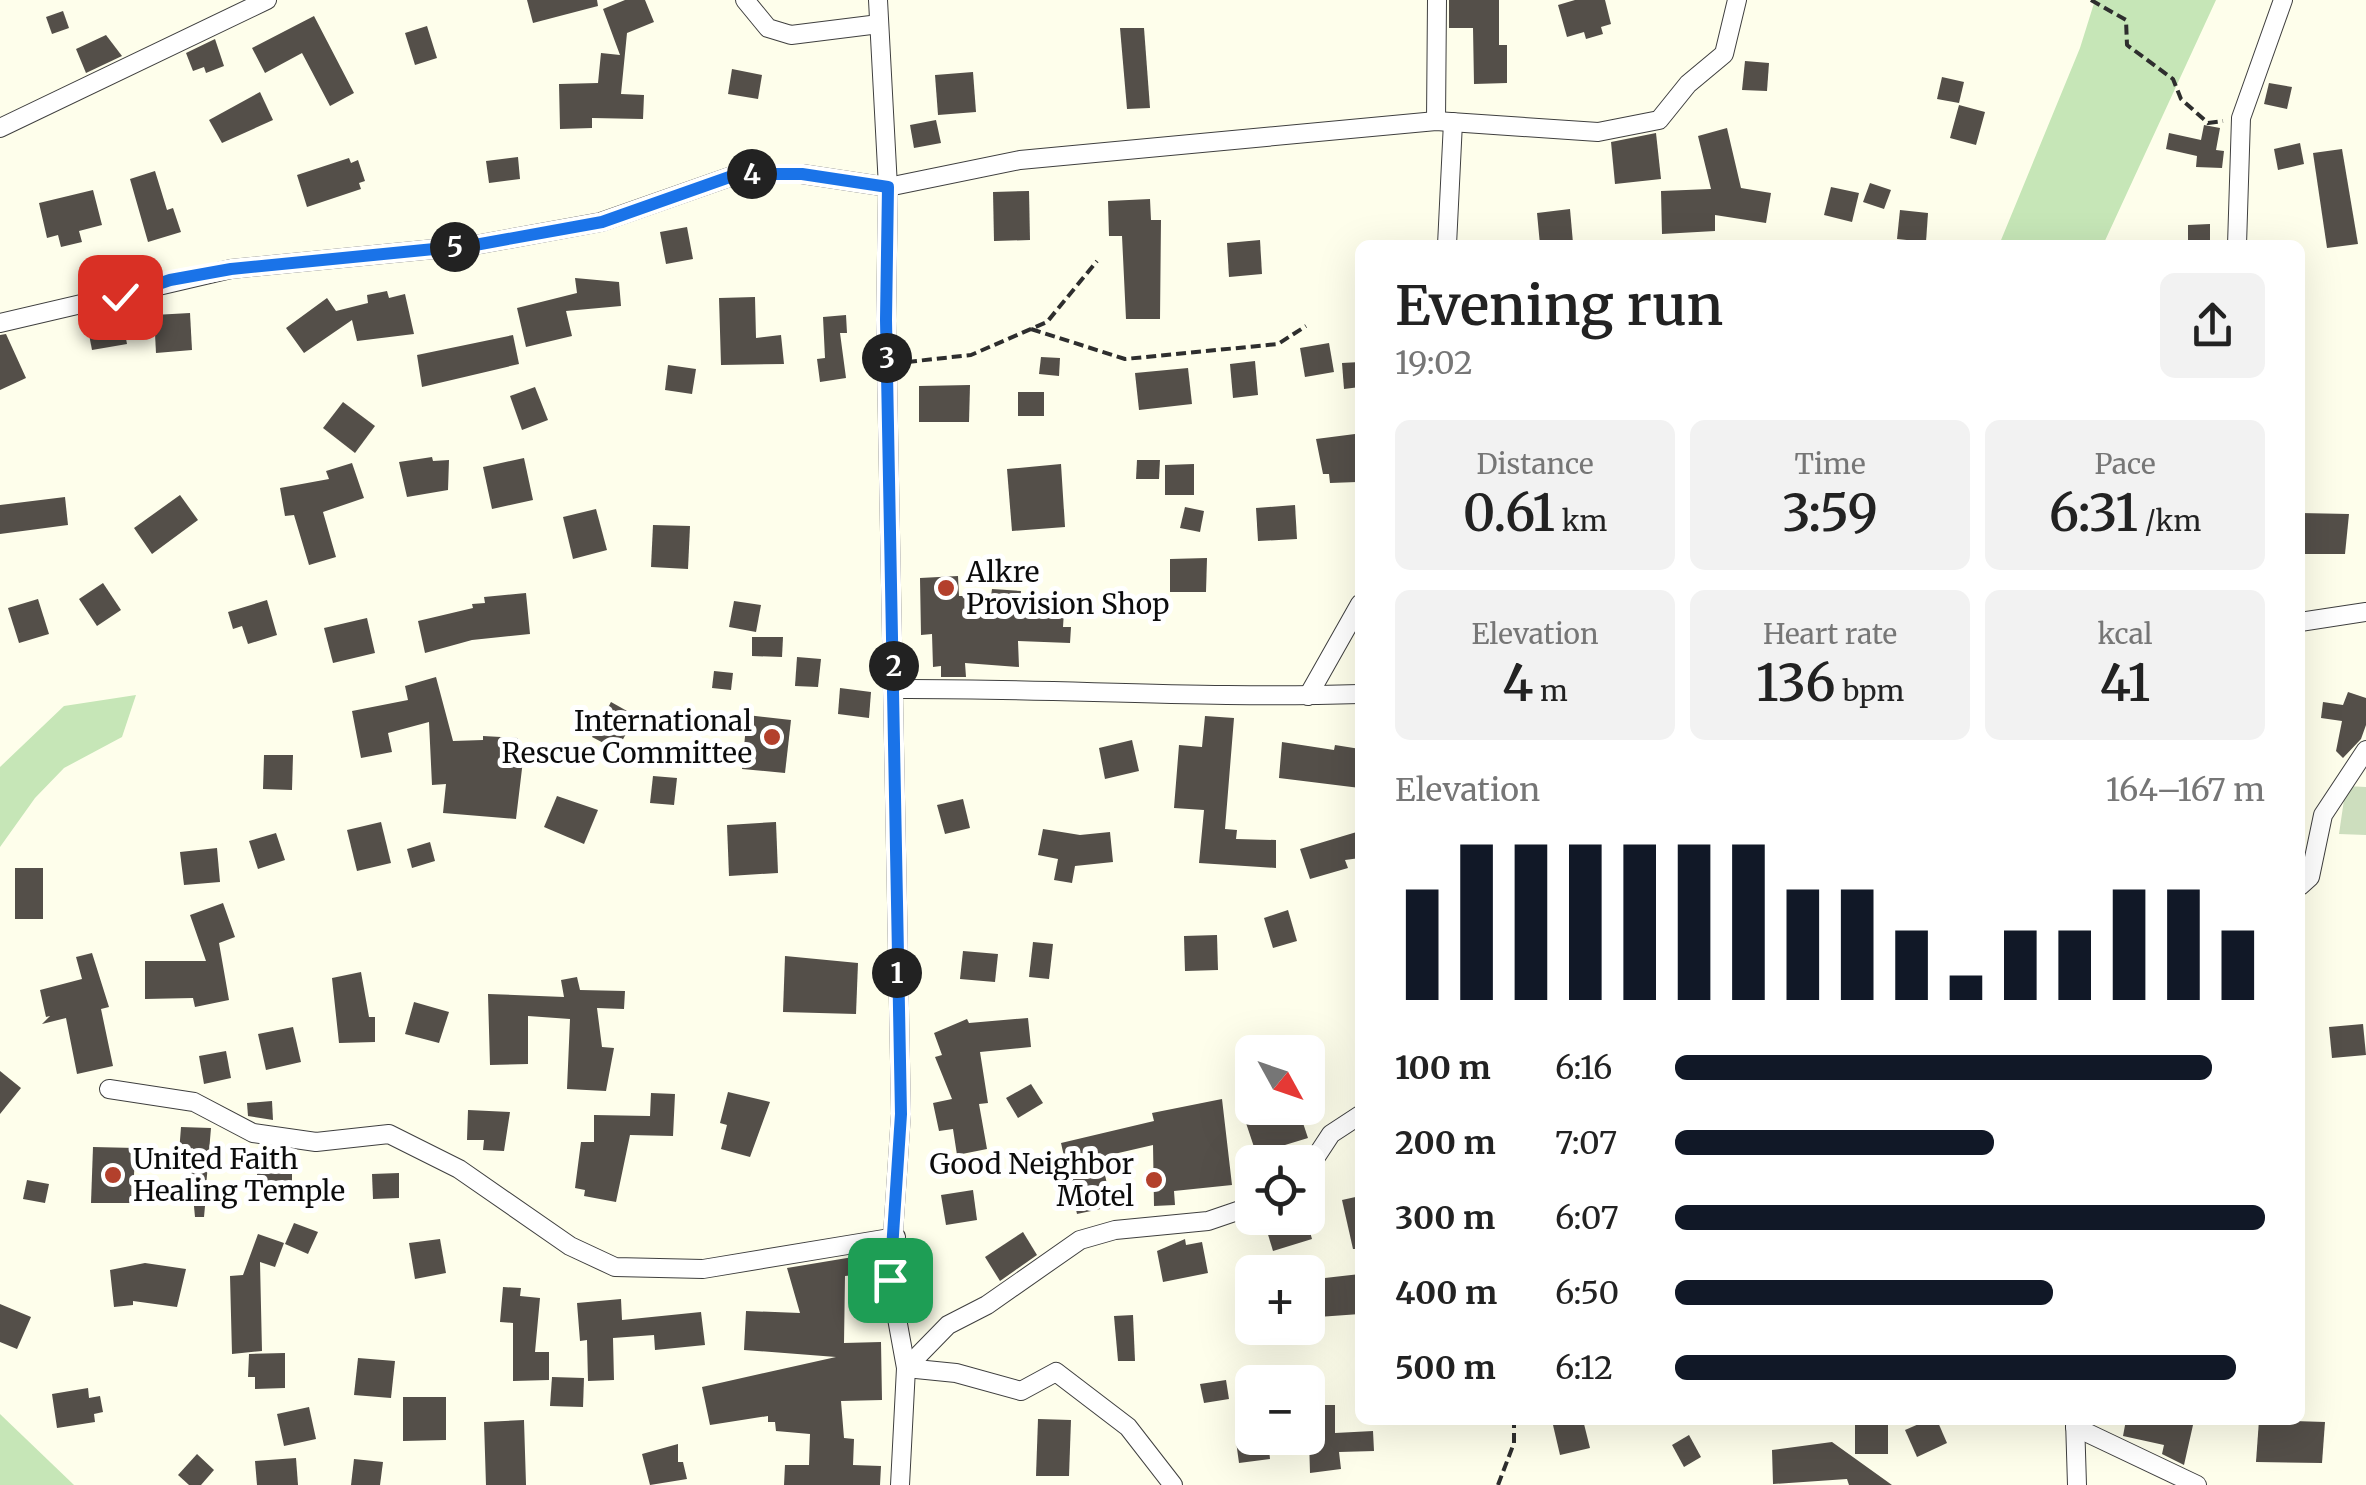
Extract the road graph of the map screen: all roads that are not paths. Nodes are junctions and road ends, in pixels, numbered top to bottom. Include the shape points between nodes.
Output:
1 (267, 0) edge
2 (745, 0) edge
3 (878, 0) edge
4 (1436, 0) edge
5 (1737, 0) edge
6 (2282, 0) edge
7 (879, 24) junction
8 (1445, 121) junction
9 (0, 128) edge
10 (888, 187) junction
11 (1447, 240) edge
12 (2237, 240) edge
13 (0, 323) edge
14 (2366, 612) edge
15 (1355, 613) edge
16 (2305, 621) edge
17 (894, 689) junction
18 (1355, 694) edge
19 (1308, 696) junction
20 (2366, 750) edge
21 (2305, 882) edge
22 (109, 1090) dead end
23 (1355, 1118) edge
24 (1324, 1145) edge
25 (1235, 1211) edge
26 (896, 1237) junction
27 (906, 1368) junction
28 (2075, 1425) edge
29 (2077, 1425) edge
30 (900, 1485) edge
31 (1173, 1485) edge
32 (2077, 1485) edge
33 (2197, 1485) edge

1 - 9 street
2 - 7 street via 768,28 790,35
3 - 7 street
4 - 8 street
5 - 8 street via 1724,54 1659,120 1598,132
6 - 12 street via 2242,118
7 - 10 street
8 - 10 street via 1020,160
8 - 11 street
10 - 13 street via 802,174 738,174 602,222 475,245 231,269
10 - 17 street
14 - 16 street
15 - 19 street
17 - 19 street
17 - 26 street via 901,1114
18 - 19 street
20 - 21 street via 2323,815
22 - 26 street via 194,1102 252,1133 316,1142 389,1134 458,1169 570,1246 615,1268 703,1269
23 - 24 street
25 - 27 street via 1080,1240 987,1306 948,1325
26 - 27 street via 890,1280
27 - 30 street
27 - 31 street via 1021,1391 1056,1372 1128,1426
28 - 32 street
29 - 33 street

